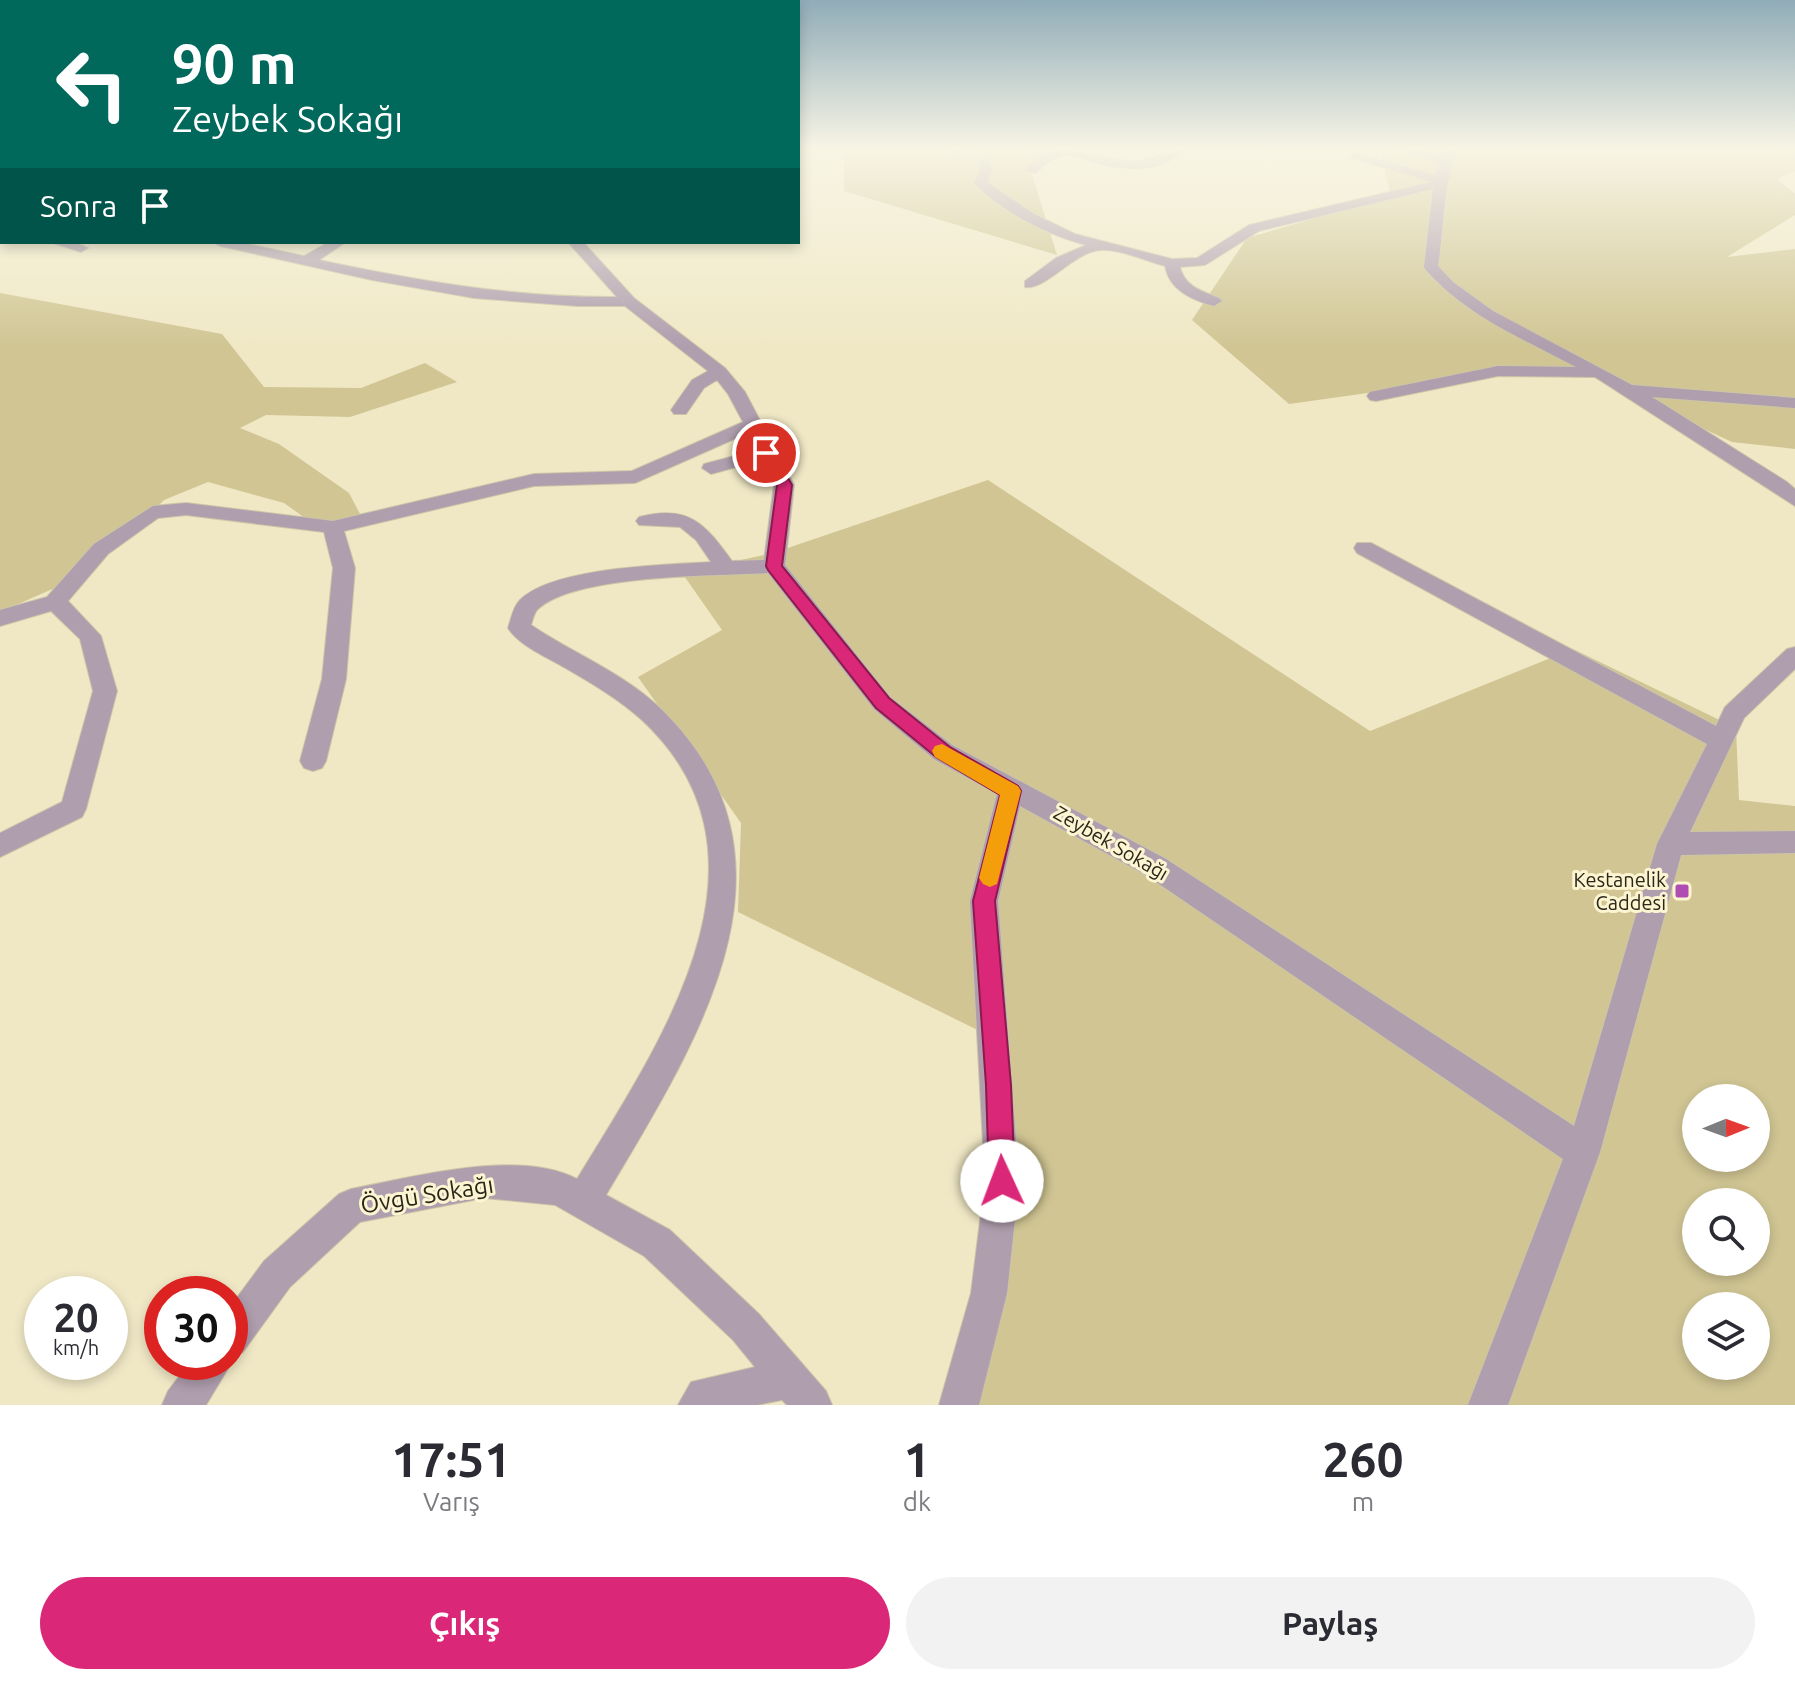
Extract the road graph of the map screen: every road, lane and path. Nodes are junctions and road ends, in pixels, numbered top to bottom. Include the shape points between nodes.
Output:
1 (1027, 216) edge
2 (1300, 216) edge
3 (1439, 216) edge
4 (65, 244) edge
5 (230, 244) edge
6 (336, 244) edge
7 (577, 244) edge
8 (1097, 246) junction
9 (81, 248) dead end
10 (308, 260) junction
11 (1172, 263) junction
12 (1030, 284) dead end
13 (629, 301) junction
14 (1214, 301) dead end
15 (719, 372) junction
16 (1598, 372) junction
17 (1626, 389) junction
18 (1376, 396) dead end
19 (1795, 403) edge
20 (680, 410) dead end
21 (752, 425) junction
22 (766, 453) junction
23 (711, 468) dead end
24 (1795, 500) edge
25 (646, 521) dead end
26 (333, 527) junction
27 (1364, 548) dead end
28 (774, 566) junction
29 (727, 569) junction
30 (55, 602) junction
31 (0, 618) edge
32 (1795, 655) edge
33 (1721, 740) junction
34 (313, 761) dead end
35 (1011, 791) junction
36 (1795, 842) edge
37 (1671, 844) junction
38 (0, 846) edge
39 (1583, 1152) junction
40 (583, 1202) junction
41 (248, 1314) edge
42 (200, 1380) edge
43 (801, 1392) edge
44 (182, 1405) edge
45 (698, 1405) edge
46 (959, 1405) edge
47 (1488, 1405) edge

1 - 8 street
2 - 11 street via 1254,228 1200,262
3 - 16 street via 1431,267 1447,288
4 - 9 street
5 - 10 street
6 - 10 street
7 - 13 street
8 - 11 street
8 - 12 street via 1061,261
10 - 13 street via 446,289 591,303
11 - 14 street via 1173,276 1185,290
13 - 15 street
15 - 20 street via 698,384
15 - 21 street
16 - 17 street
16 - 18 street via 1498,371
17 - 19 street
17 - 24 street
21 - 22 street
21 - 26 street via 635,477 534,480
22 - 23 street
22 - 28 street via 784,485
25 - 29 street via 671,516 692,523
26 - 30 street via 186,509 153,512 101,549
26 - 34 street via 344,568 334,679
27 - 33 street
28 - 29 street
28 - 35 street, Zeybek Sokağı via 882,703 943,752
29 - 40 street via 597,579 553,589 527,606 519,628 613,685 667,730 703,784 719,823 724,888 716,942 669,1054
30 - 31 street
30 - 38 street via 90,636 105,691 73,809
32 - 33 street via 1734,713
33 - 37 street
35 - 39 street, Zeybek Sokağı via 1156,867
35 - 46 street via 984,901 1002,1181 989,1293
36 - 37 street
37 - 39 street
39 - 47 street
40 - 41 street, Övgü Sokağı via 559,1188 484,1181 351,1206 277,1274
40 - 43 street, Övgü Sokağı via 657,1243 746,1327
42 - 44 street
43 - 45 street via 705,1396

